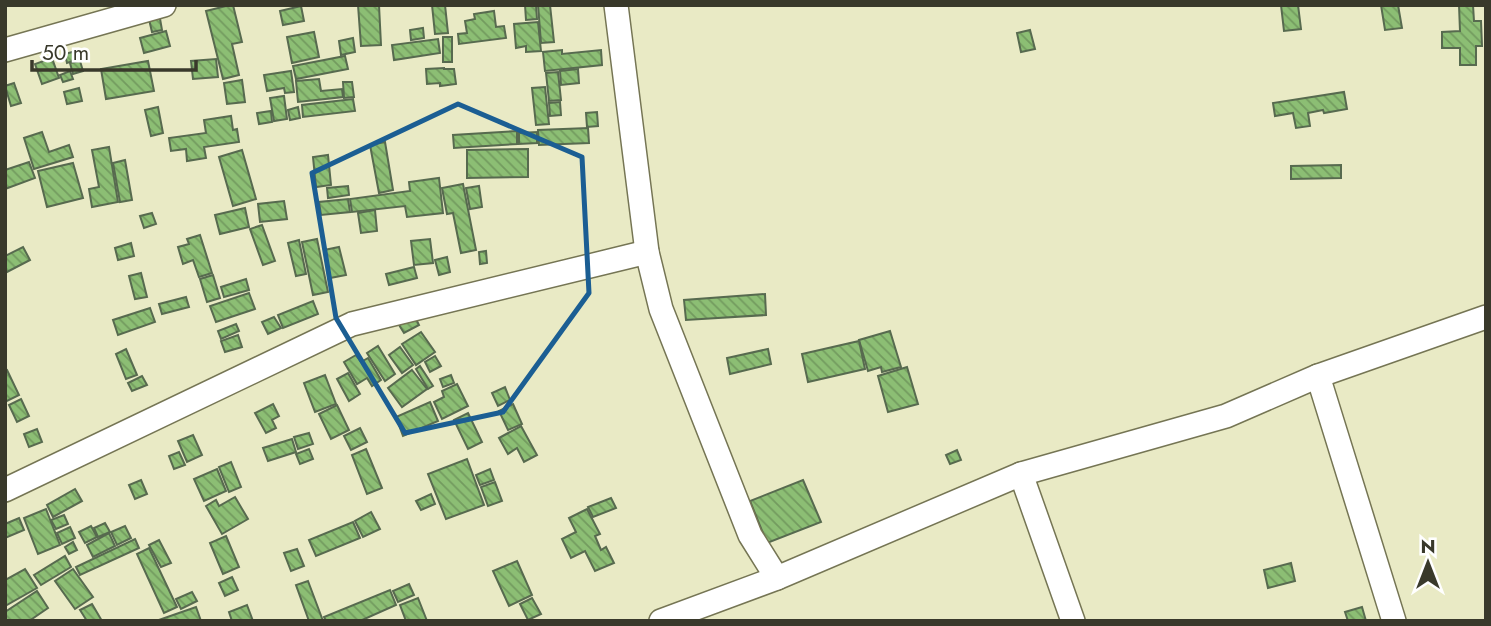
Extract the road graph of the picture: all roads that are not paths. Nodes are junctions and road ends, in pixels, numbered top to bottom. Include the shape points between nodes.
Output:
1 (164, 5) edge
2 (616, 5) edge
3 (5, 50) edge
4 (647, 252) junction
5 (1486, 317) edge
6 (1318, 376) junction
7 (1021, 474) junction
8 (5, 489) edge
9 (777, 578) junction
10 (661, 621) edge
11 (1073, 621) edge
12 (1394, 621) edge

1 - 3 street
2 - 4 street
4 - 8 street via 352,324
4 - 9 street via 661,309 750,535
5 - 6 street
6 - 7 street via 1226,416
6 - 12 street
7 - 9 street
7 - 11 street
9 - 10 street

